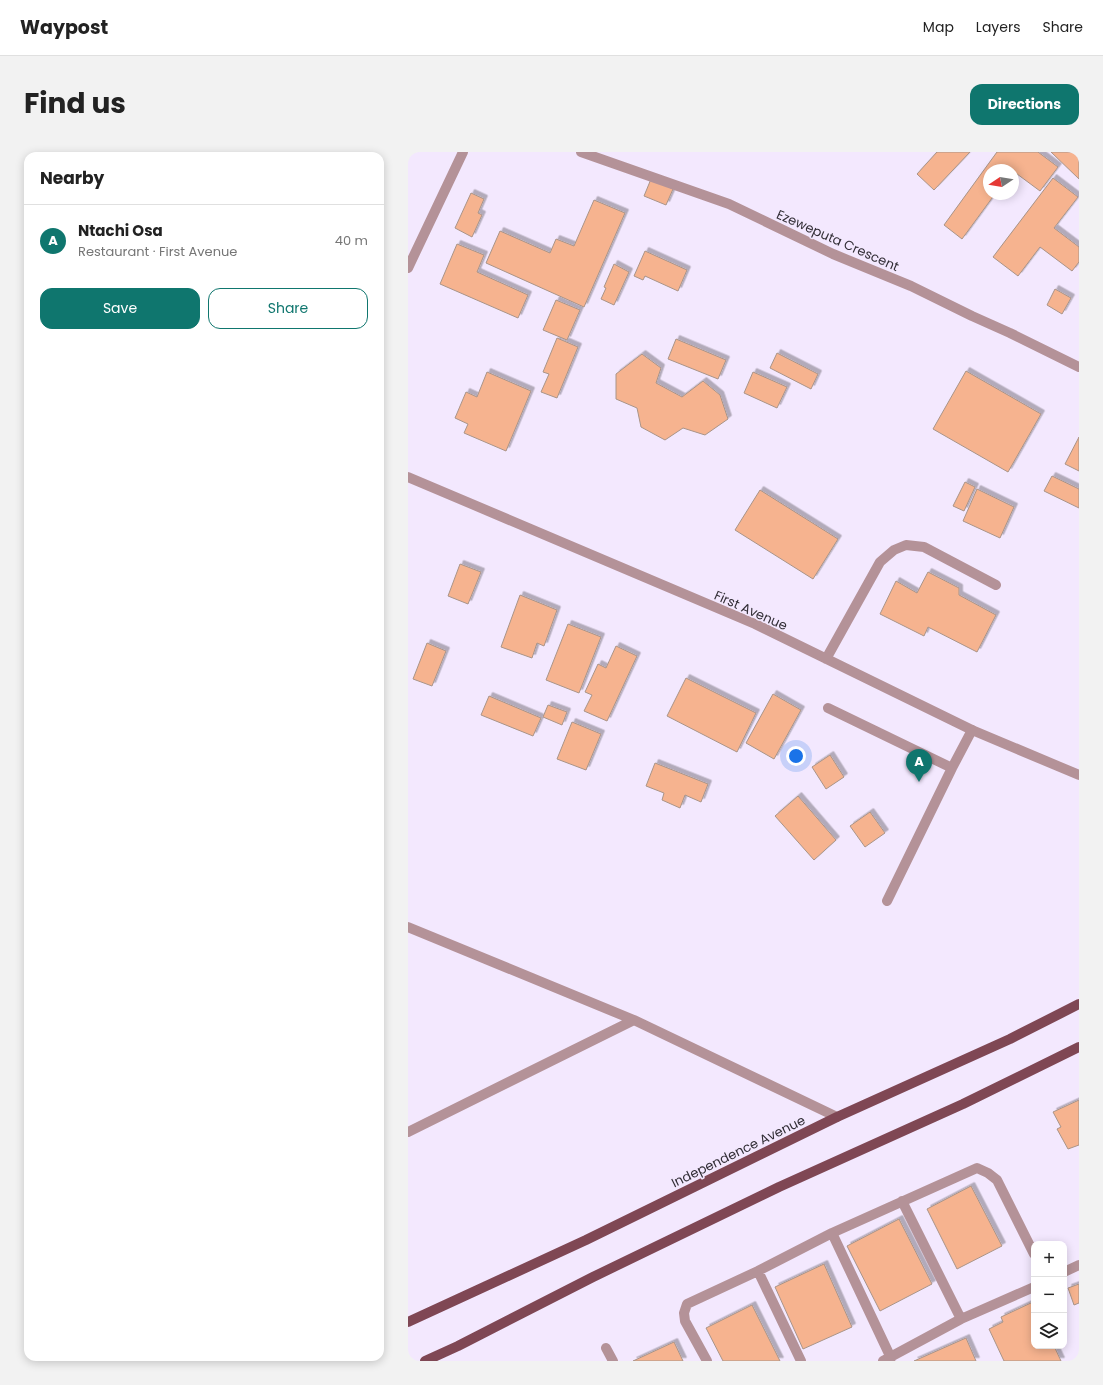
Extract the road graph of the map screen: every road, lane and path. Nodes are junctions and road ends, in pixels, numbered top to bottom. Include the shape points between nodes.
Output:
1 (463, 152) edge
2 (581, 152) edge
3 (408, 268) edge
4 (1079, 367) edge
5 (408, 477) edge
6 (996, 585) dead end
7 (826, 659) junction
8 (828, 708) dead end
9 (972, 730) junction
10 (952, 768) junction
11 (1079, 775) edge
12 (887, 901) dead end
13 (408, 928) edge
14 (1079, 1004) edge
15 (634, 1020) junction
16 (1079, 1047) edge
17 (837, 1117) junction
18 (408, 1132) edge
19 (902, 1201) junction
20 (832, 1233) junction
21 (1031, 1248) edge
22 (1079, 1265) edge
23 (758, 1271) junction
24 (1067, 1271) edge
25 (1031, 1288) edge
26 (961, 1319) junction
27 (408, 1322) edge
28 (606, 1348) dead end
29 (887, 1359) edge
30 (425, 1361) edge
31 (613, 1361) edge
32 (706, 1361) edge
33 (801, 1361) edge

1 - 3 street
2 - 4 street, Ezeweputa Crescent via 729,204 833,254 911,286
5 - 7 street, First Avenue via 755,624
6 - 7 street via 924,547 906,544 880,562
7 - 9 street, First Avenue
8 - 10 street
9 - 10 street
9 - 11 street, First Avenue
10 - 12 street
13 - 15 street
14 - 17 main road, Independence Avenue via 1010,1039
15 - 17 street
15 - 18 street
16 - 30 main road via 963,1104 779,1187
17 - 27 main road, Independence Avenue via 586,1240
19 - 20 street
19 - 21 street via 977,1168 988,1172 997,1180
19 - 26 street
20 - 23 street
20 - 29 street
22 - 24 street
23 - 32 street via 687,1304 685,1321
23 - 33 street
25 - 26 street
26 - 29 street
28 - 31 street

